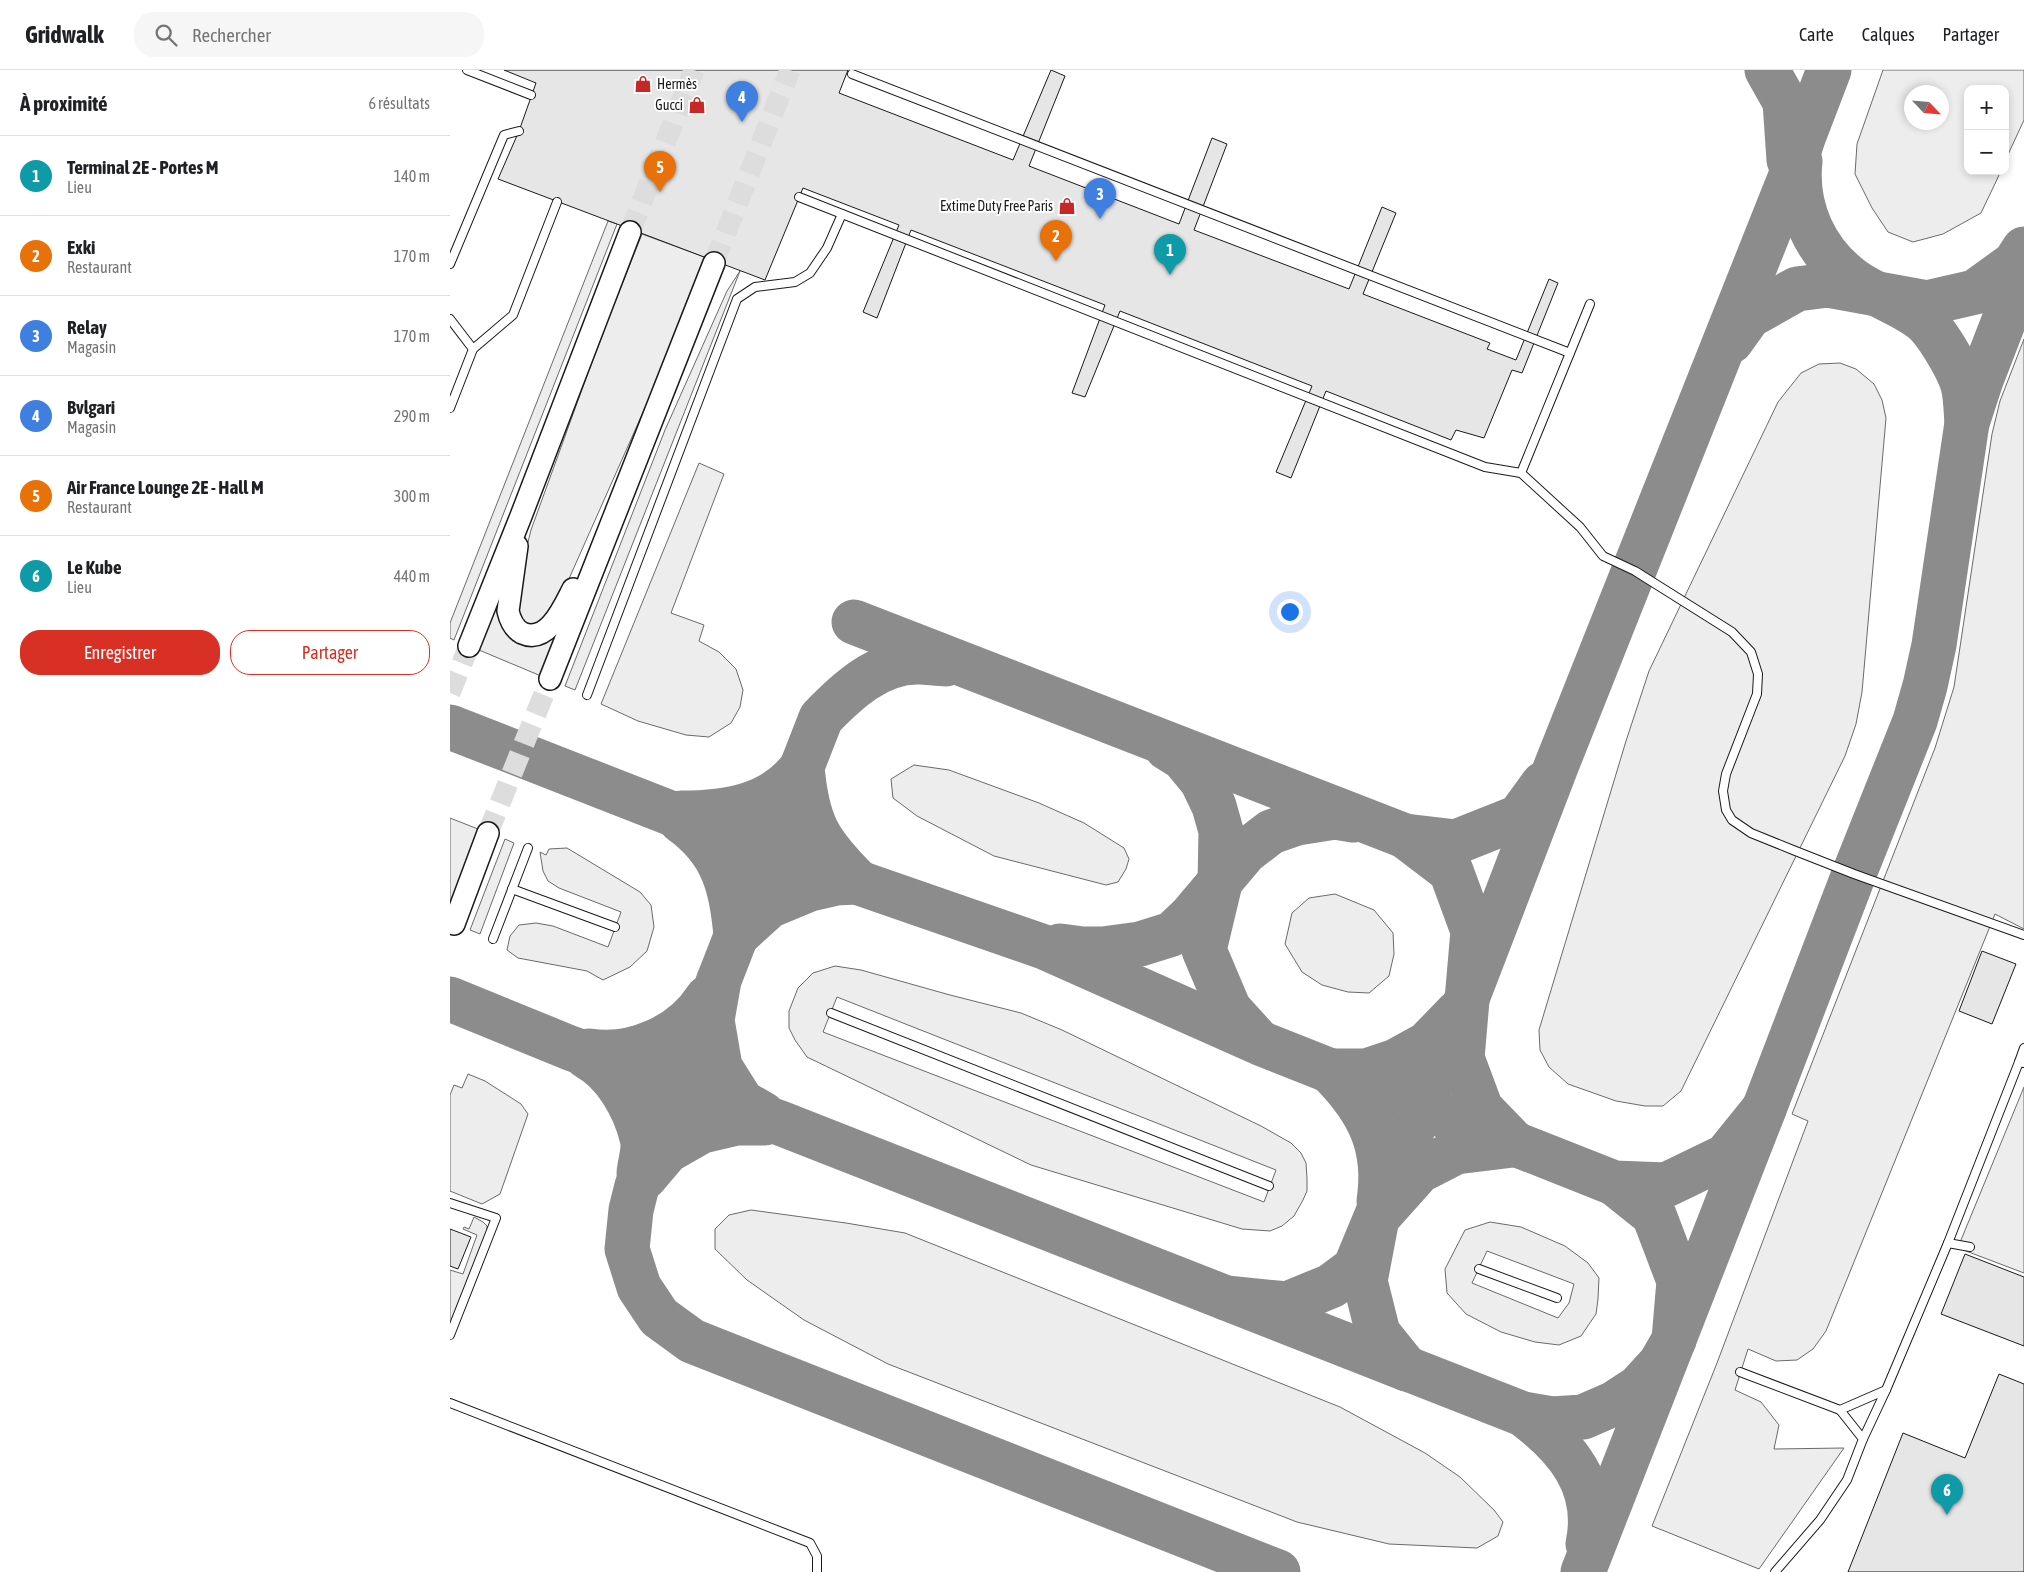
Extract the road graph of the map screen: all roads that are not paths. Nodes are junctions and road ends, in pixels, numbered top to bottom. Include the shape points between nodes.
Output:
1 (467, 70) edge
2 (852, 74) dead end
3 (531, 94) dead end
4 (519, 131) dead end
5 (799, 197) dead end
6 (557, 202) dead end
7 (842, 214) junction
8 (630, 232) tunnel mouth
9 (714, 263) tunnel mouth
10 (450, 264) edge
11 (1590, 304) dead end
12 (450, 319) edge
13 (473, 349) junction
14 (1570, 353) junction
15 (450, 408) edge
16 (1521, 473) junction
17 (620, 502) junction
18 (521, 516) junction
19 (468, 646) tunnel mouth
20 (550, 679) tunnel mouth
21 (587, 695) dead end
22 (488, 833) tunnel mouth
23 (528, 848) dead end
24 (512, 889) junction
25 (454, 924) dead end
26 (615, 927) dead end
27 (2024, 935) edge
28 (492, 939) dead end
29 (831, 1012) dead end
30 (2024, 1048) edge
31 (2021, 1063) edge
32 (1269, 1186) dead end
33 (450, 1203) edge
34 (1948, 1243) junction
35 (1970, 1247) dead end
36 (1479, 1269) dead end
37 (1556, 1298) dead end
38 (450, 1334) edge
39 (1740, 1372) dead end
40 (1886, 1390) junction
41 (450, 1403) edge
42 (1840, 1410) junction
43 (1863, 1439) junction
44 (817, 1572) edge
45 (1775, 1572) edge

1 - 3 lane
2 - 14 lane
4 - 10 lane via 504,135
5 - 7 lane
6 - 13 lane via 513,315
7 - 16 lane via 1484,468
7 - 21 lane via 827,248 810,273 795,282 755,287 737,298
8 - 18 main road
9 - 17 main road
11 - 14 lane
12 - 13 lane
13 - 15 lane
14 - 16 lane
16 - 27 lane via 1580,527 1603,556 1635,571 1732,632 1750,652 1758,674 1757,694 1726,774 1723,791 1726,810 1732,820 1751,833 1793,850
17 - 18 main road via 554,622 540,633 532,634 514,627 508,611
17 - 20 main road
18 - 19 main road
22 - 25 main road
23 - 24 lane
24 - 26 lane
24 - 28 lane
29 - 32 lane
30 - 31 lane
31 - 34 lane
33 - 38 lane via 496,1218
34 - 35 lane
34 - 40 lane
36 - 37 lane
39 - 42 lane
40 - 42 lane
40 - 43 lane
41 - 44 lane via 810,1543 817,1556
42 - 43 lane
43 - 45 lane via 1847,1480 1820,1520

